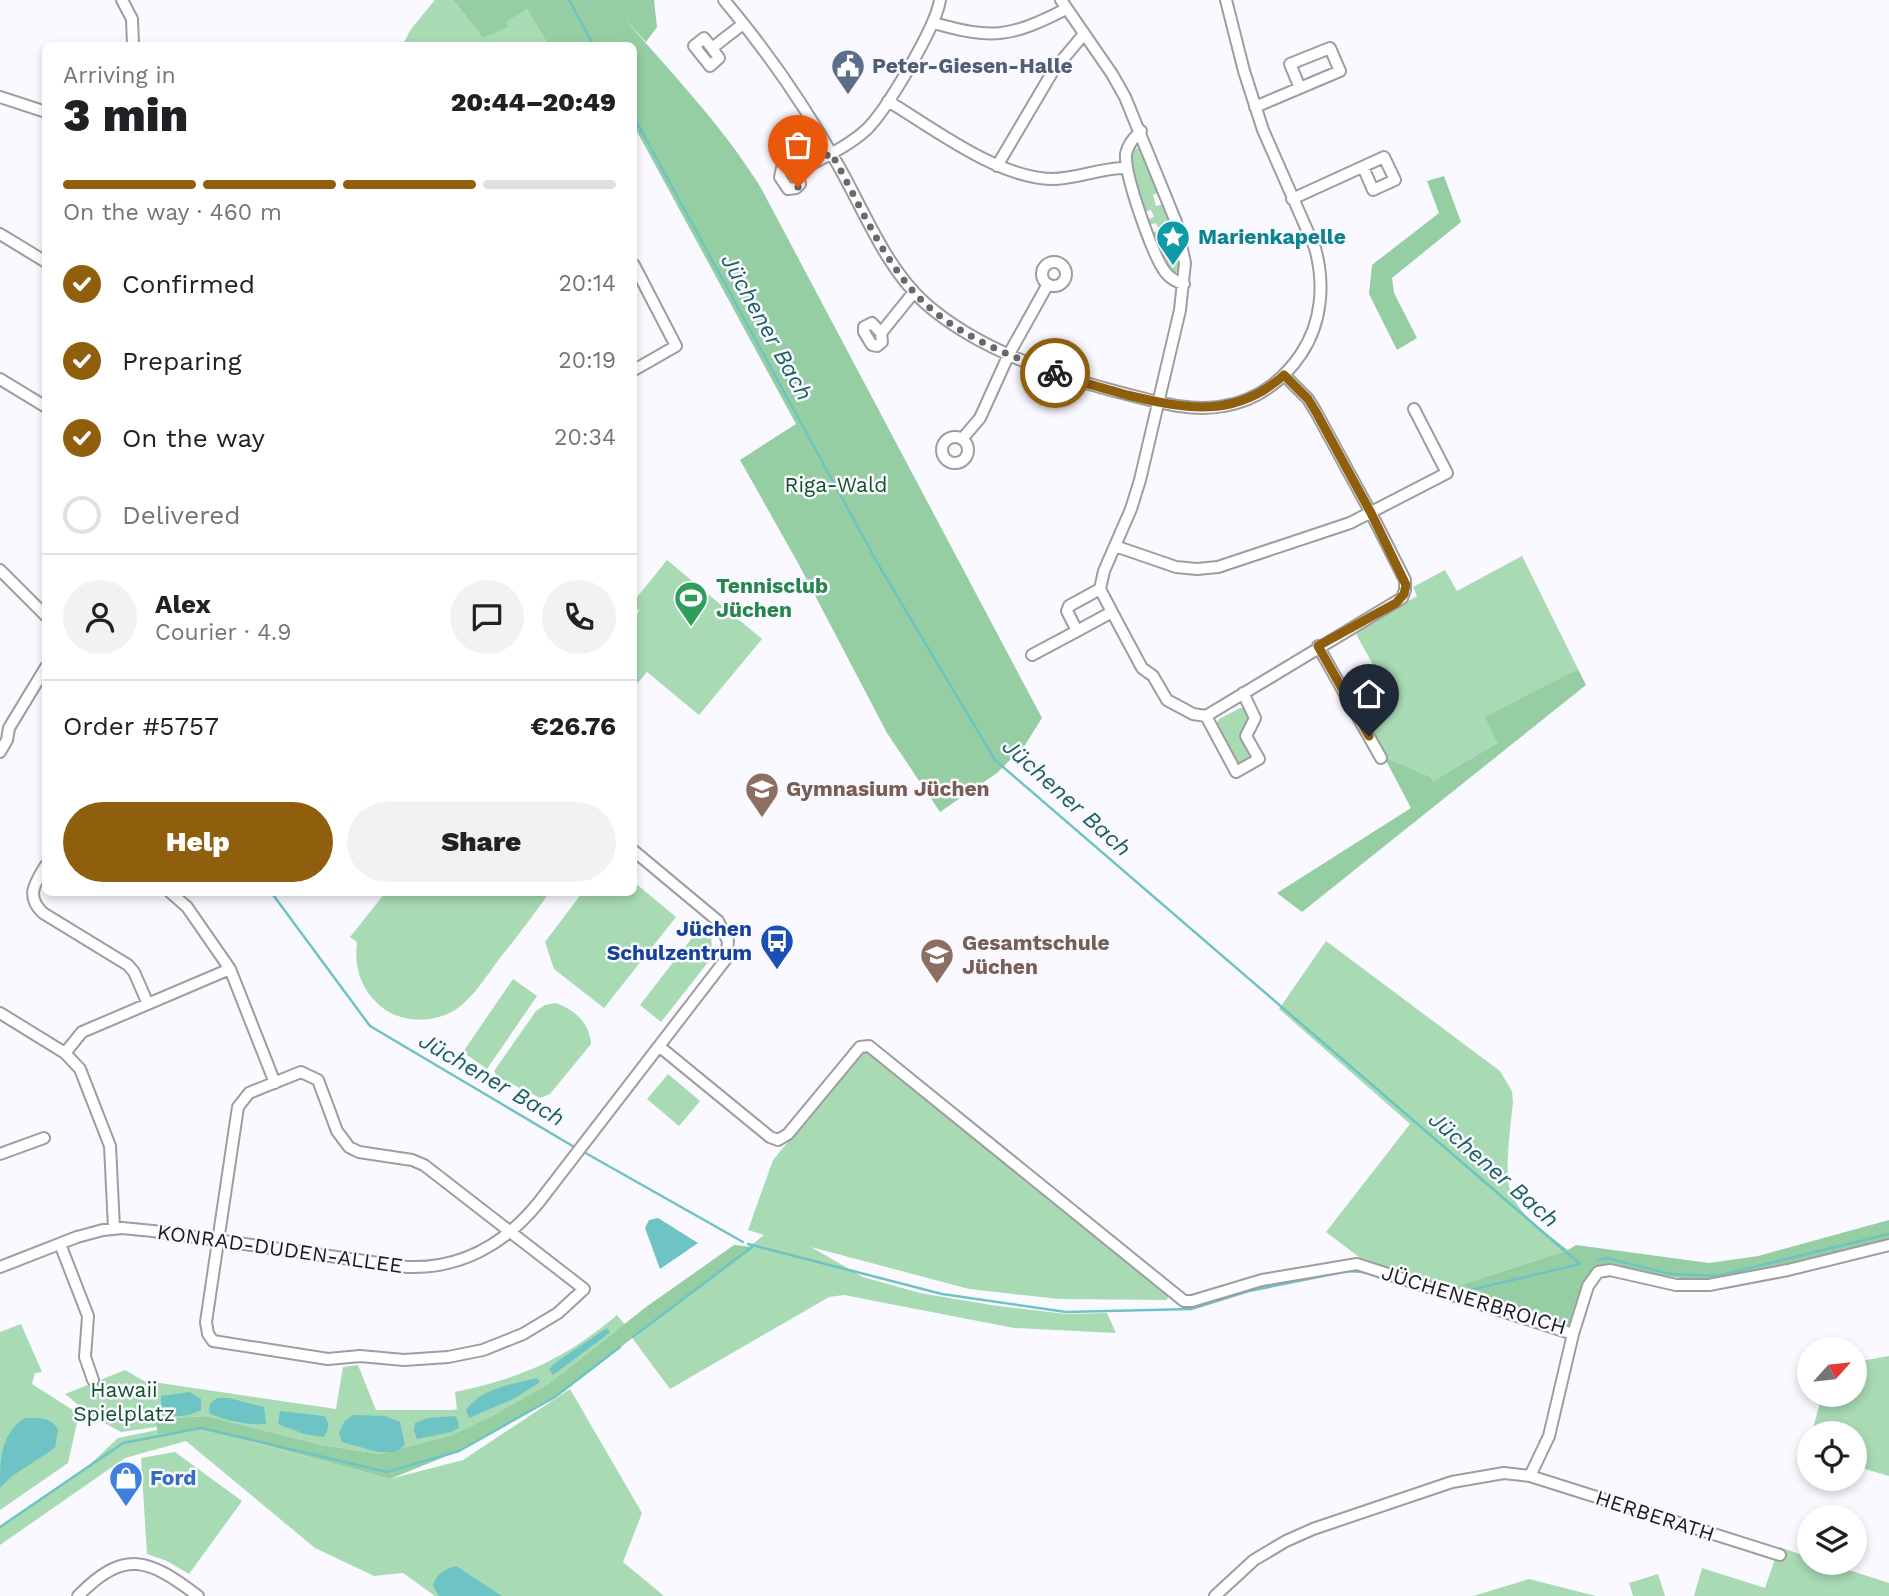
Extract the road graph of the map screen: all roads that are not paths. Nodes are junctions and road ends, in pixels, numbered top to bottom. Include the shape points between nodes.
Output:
1 (122, 0) edge
2 (940, 0) edge
3 (1226, 0) edge
4 (725, 1) edge
5 (1063, 5) edge
6 (933, 23) junction
7 (743, 24) junction
8 (1084, 34) junction
9 (134, 41) edge
10 (712, 48) dead end
11 (1300, 88) junction
12 (0, 97) edge
13 (888, 101) junction
14 (1255, 107) junction
15 (42, 111) edge
16 (1141, 131) junction
17 (831, 153) junction
18 (996, 166) junction
19 (1363, 167) dead end
20 (1127, 168) junction
21 (797, 172) dead end
22 (1292, 199) junction
23 (0, 234) edge
24 (42, 260) edge
25 (637, 271) edge
26 (1048, 284) dead end
27 (1184, 284) junction
28 (914, 292) junction
29 (881, 333) dead end
30 (1009, 354) junction
31 (637, 368) edge
32 (1284, 375) junction
33 (0, 379) edge
34 (1158, 402) junction
35 (42, 405) edge
36 (1414, 410) dead end
37 (962, 439) dead end
38 (1371, 513) junction
39 (1115, 546) junction
40 (0, 570) edge
41 (1101, 589) junction
42 (42, 612) edge
43 (1112, 612) junction
44 (1077, 631) junction
45 (1318, 646) junction
46 (1032, 655) dead end
47 (42, 674) edge
48 (1242, 693) junction
49 (1206, 716) junction
50 (0, 752) edge
51 (1381, 758) dead end
52 (637, 854) edge
53 (42, 872) edge
54 (175, 896) edge
55 (230, 969) junction
56 (148, 1004) junction
57 (0, 1013) edge
58 (660, 1047) junction
59 (65, 1053) junction
60 (275, 1083) junction
61 (44, 1138) dead end
62 (0, 1154) edge
63 (114, 1228) junction
64 (510, 1233) junction
65 (218, 1240) junction
66 (60, 1244) junction
67 (1889, 1245) edge
68 (0, 1267) edge
69 (1573, 1334) junction
70 (93, 1380) dead end
71 (1530, 1476) junction
72 (1780, 1555) dead end
73 (78, 1596) edge
74 (198, 1596) edge
75 (1215, 1596) edge

1 - 9 street via 132,19
2 - 6 street
3 - 14 street
4 - 7 street
5 - 6 street via 1027,28 993,34
5 - 8 street
6 - 13 street
7 - 10 street
7 - 17 street
8 - 16 street via 1119,85
8 - 18 street via 1053,71
11 - 11 street via 1340,71 1330,48 1290,64
11 - 14 street
12 - 15 street
13 - 17 street via 865,130
13 - 18 street
14 - 22 street
16 - 20 street via 1128,147
16 - 27 street via 1180,236
17 - 21 street
17 - 28 street
18 - 20 street via 1053,179
19 - 22 street
20 - 27 street via 1162,267 1170,278
22 - 32 street via 1315,248 1321,288 1310,337
23 - 24 street
25 - 31 street via 677,345
26 - 30 street
27 - 34 street
28 - 29 street
28 - 30 street via 951,323
30 - 34 street via 1073,379
30 - 37 street via 980,418
32 - 34 street via 1255,395 1225,406
32 - 38 street via 1314,407
33 - 35 street
34 - 39 street via 1136,495
36 - 38 street via 1447,473
38 - 39 street via 1211,569 1176,567
38 - 45 street via 1405,580 1404,594 1392,606
39 - 41 street
40 - 42 street
41 - 43 street
41 - 44 street via 1069,606
43 - 44 street
43 - 49 street via 1142,668 1153,676 1167,700
44 - 46 street
45 - 48 street
45 - 51 street
47 - 50 street
48 - 49 street
48 - 49 street via 1255,718 1247,737 1259,759 1236,772
52 - 58 street, KONRAD-DUDEN-ALLEE via 721,924 728,941 726,959
53 - 56 street via 32,889 37,906 128,965
54 - 55 street
55 - 56 street
55 - 60 street
56 - 59 street via 82,1032
57 - 59 street
58 - 64 street, KONRAD-DUDEN-ALLEE
58 - 69 street, JÜCHENERBROICH via 778,1140 788,1134 860,1047 872,1048 1185,1301 1262,1280 1357,1264
59 - 63 street via 80,1069 109,1141
60 - 64 street via 301,1072 318,1080 339,1135 349,1147 422,1164
60 - 65 street via 249,1093 238,1107
61 - 62 street
63 - 65 street, KONRAD-DUDEN-ALLEE
63 - 66 street, KONRAD-DUDEN-ALLEE
64 - 65 street, KONRAD-DUDEN-ALLEE via 467,1257 418,1268
64 - 65 street via 584,1289 558,1313 512,1339 474,1353 421,1360 323,1359 214,1341 206,1322
66 - 68 street, KONRAD-DUDEN-ALLEE
66 - 70 street via 88,1316 85,1357
67 - 69 street, JÜCHENERBROICH via 1704,1286 1601,1270 1590,1281
69 - 71 street via 1549,1436
71 - 72 street, HERBERATH
71 - 75 street, HERBERATH via 1504,1473 1446,1484 1357,1513 1286,1541 1254,1560
73 - 74 street via 105,1572 136,1564 162,1570

